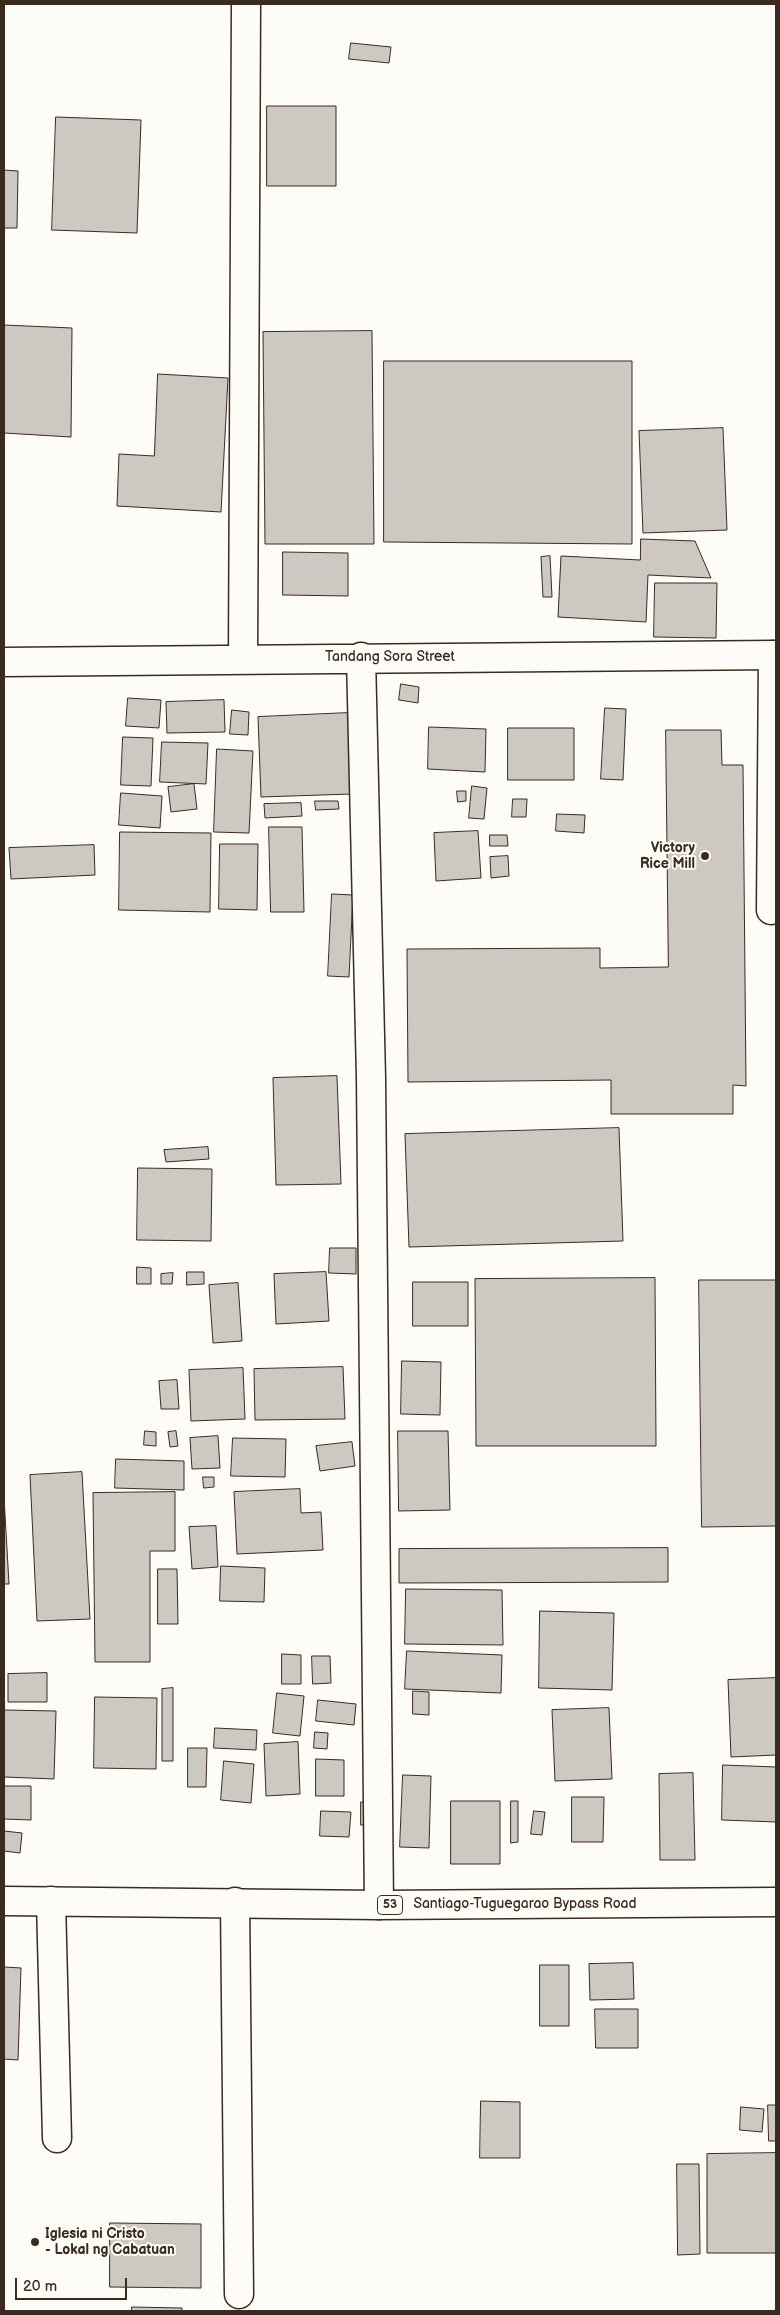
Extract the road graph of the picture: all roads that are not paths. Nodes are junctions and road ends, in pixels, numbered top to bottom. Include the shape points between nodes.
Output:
1 (246, 4) edge
2 (775, 655) edge
3 (361, 657) junction
4 (244, 659) junction
5 (4, 662) edge
6 (771, 910) dead end
7 (4, 1901) edge
8 (51, 1901) junction
9 (235, 1902) junction
10 (776, 1902) edge
11 (379, 1905) junction
12 (57, 2138) dead end
13 (239, 2294) dead end

1 - 4 main road
2 - 3 main road, Tandang Sora Street
2 - 6 main road
3 - 4 main road, Tandang Sora Street
3 - 11 main road via 371,1078
4 - 5 main road, Tandang Sora Street
7 - 8 main road, Santiago-Tuguegarao Bypass Road / 53
8 - 9 main road, Santiago-Tuguegarao Bypass Road / 53
8 - 12 main road
9 - 11 main road, Santiago-Tuguegarao Bypass Road / 53
9 - 13 main road
10 - 11 main road, Santiago-Tuguegarao Bypass Road / 53

